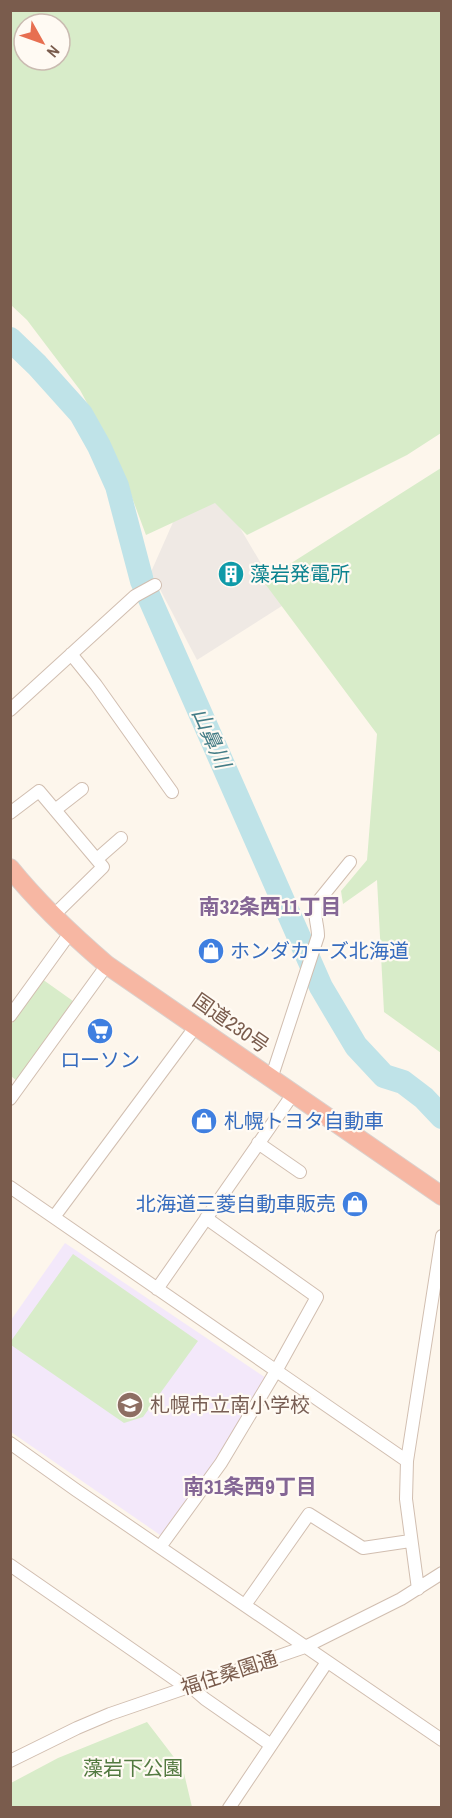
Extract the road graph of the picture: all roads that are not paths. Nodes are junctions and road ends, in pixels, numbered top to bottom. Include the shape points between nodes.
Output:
1 (155, 585) dead end
2 (71, 654) junction
3 (10, 710) edge
4 (82, 789) dead end
5 (172, 792) dead end
6 (55, 810) junction
7 (10, 813) edge
8 (121, 838) dead end
9 (97, 860) junction
10 (350, 862) dead end
11 (10, 868) edge
12 (53, 916) junction
13 (70, 933) junction
14 (107, 965) junction
15 (10, 1016) edge
16 (196, 1026) junction
17 (271, 1078) junction
18 (293, 1094) junction
19 (10, 1099) edge
20 (258, 1143) junction
21 (300, 1172) dead end
22 (10, 1187) edge
23 (441, 1197) edge
24 (54, 1217) junction
25 (206, 1218) junction
26 (441, 1236) edge
27 (158, 1289) junction
28 (276, 1371) junction
29 (10, 1443) edge
30 (407, 1461) junction
31 (410, 1541) junction
32 (160, 1547) junction
33 (10, 1565) edge
34 (440, 1575) edge
35 (418, 1589) junction
36 (246, 1605) junction
37 (305, 1647) junction
38 (327, 1662) junction
39 (188, 1686) junction
40 (441, 1740) edge
41 (271, 1744) junction
42 (10, 1761) edge
43 (229, 1808) edge

1 - 2 street via 135,596
2 - 3 street
2 - 5 street
4 - 6 street
6 - 7 street via 39,791
6 - 9 street
8 - 9 street
9 - 12 street via 104,867
10 - 17 street via 316,904 318,936
11 - 12 highway, 国道230号
12 - 13 highway, 国道230号
13 - 14 highway, 国道230号
13 - 15 street
14 - 16 highway, 国道230号
14 - 19 street
16 - 17 highway, 国道230号
16 - 24 street
17 - 18 highway, 国道230号
18 - 20 street
18 - 23 highway, 国道230号
20 - 21 street
20 - 25 street
22 - 24 street
24 - 27 street
25 - 27 street
25 - 28 street via 316,1297
26 - 30 street
27 - 28 street
28 - 30 street
28 - 32 street via 221,1463
29 - 32 street
30 - 31 street
31 - 35 street
31 - 36 street via 363,1548 309,1514
32 - 36 street
33 - 39 street
34 - 35 street, 福住桑園通
35 - 37 street, 福住桑園通
36 - 37 street
37 - 38 street
37 - 39 street, 福住桑園通
38 - 40 street
38 - 41 street
39 - 41 street
39 - 42 street, 福住桑園通 via 110,1714
41 - 43 street

